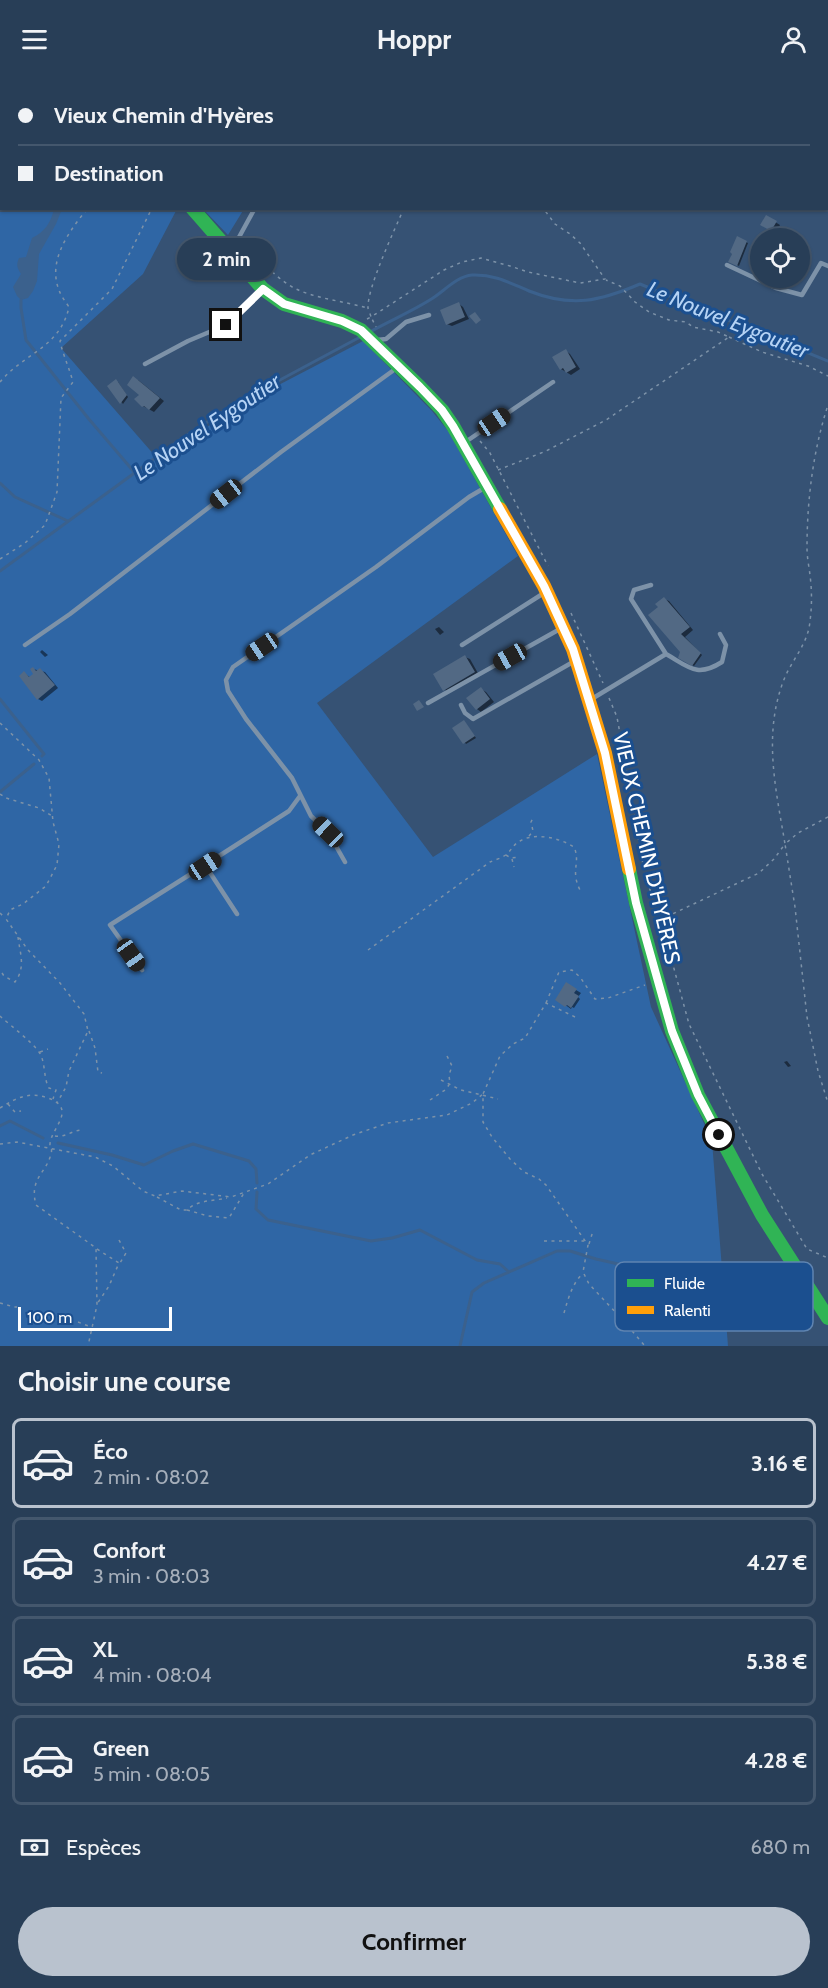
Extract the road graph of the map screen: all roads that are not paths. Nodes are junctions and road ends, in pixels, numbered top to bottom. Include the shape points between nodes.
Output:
1 (194, 210) edge
2 (254, 210) edge
3 (233, 249) junction
4 (727, 266) dead end
5 (828, 266) edge
6 (263, 289) junction
7 (429, 315) dead end
8 (371, 340) junction
9 (145, 364) dead end
10 (398, 366) junction
11 (553, 382) dead end
12 (462, 444) junction
13 (486, 487) junction
14 (651, 585) dead end
15 (546, 592) junction
16 (562, 628) junction
17 (720, 634) dead end
18 (25, 645) dead end
19 (462, 645) dead end
20 (666, 654) junction
21 (576, 661) junction
22 (588, 702) junction
23 (428, 703) dead end
24 (461, 705) dead end
25 (300, 796) junction
26 (345, 862) dead end
27 (205, 866) junction
28 (237, 914) dead end
29 (142, 970) dead end
30 (792, 1262) edge
31 (813, 1294) edge
32 (826, 1314) edge

1 - 3 street
2 - 3 lane
3 - 6 street
4 - 5 lane via 801,295 821,263
6 - 8 street, VIEUX CHEMIN D'HYÈRES via 284,304 342,321
6 - 9 lane via 226,325
7 - 8 lane via 406,322 386,339
8 - 10 street, VIEUX CHEMIN D'HYÈRES
10 - 12 street, VIEUX CHEMIN D'HYÈRES via 442,410
10 - 18 lane
11 - 12 lane
12 - 13 street, VIEUX CHEMIN D'HYÈRES
13 - 15 street, VIEUX CHEMIN D'HYÈRES
13 - 25 lane via 233,667 226,680 228,691 292,778
14 - 20 lane via 634,590 631,599
15 - 16 street, VIEUX CHEMIN D'HYÈRES
15 - 19 lane
16 - 21 street, VIEUX CHEMIN D'HYÈRES
16 - 23 lane
17 - 20 lane via 726,645 722,662 710,670 693,669
20 - 22 lane
21 - 22 street, VIEUX CHEMIN D'HYÈRES
21 - 24 lane via 473,719
22 - 30 street, VIEUX CHEMIN D'HYÈRES via 605,753 636,903 672,1031 698,1095 762,1215
25 - 26 lane
25 - 27 lane via 289,812
27 - 28 lane
27 - 29 lane via 110,925
31 - 32 street, VIEUX CHEMIN D'HYÈRES

